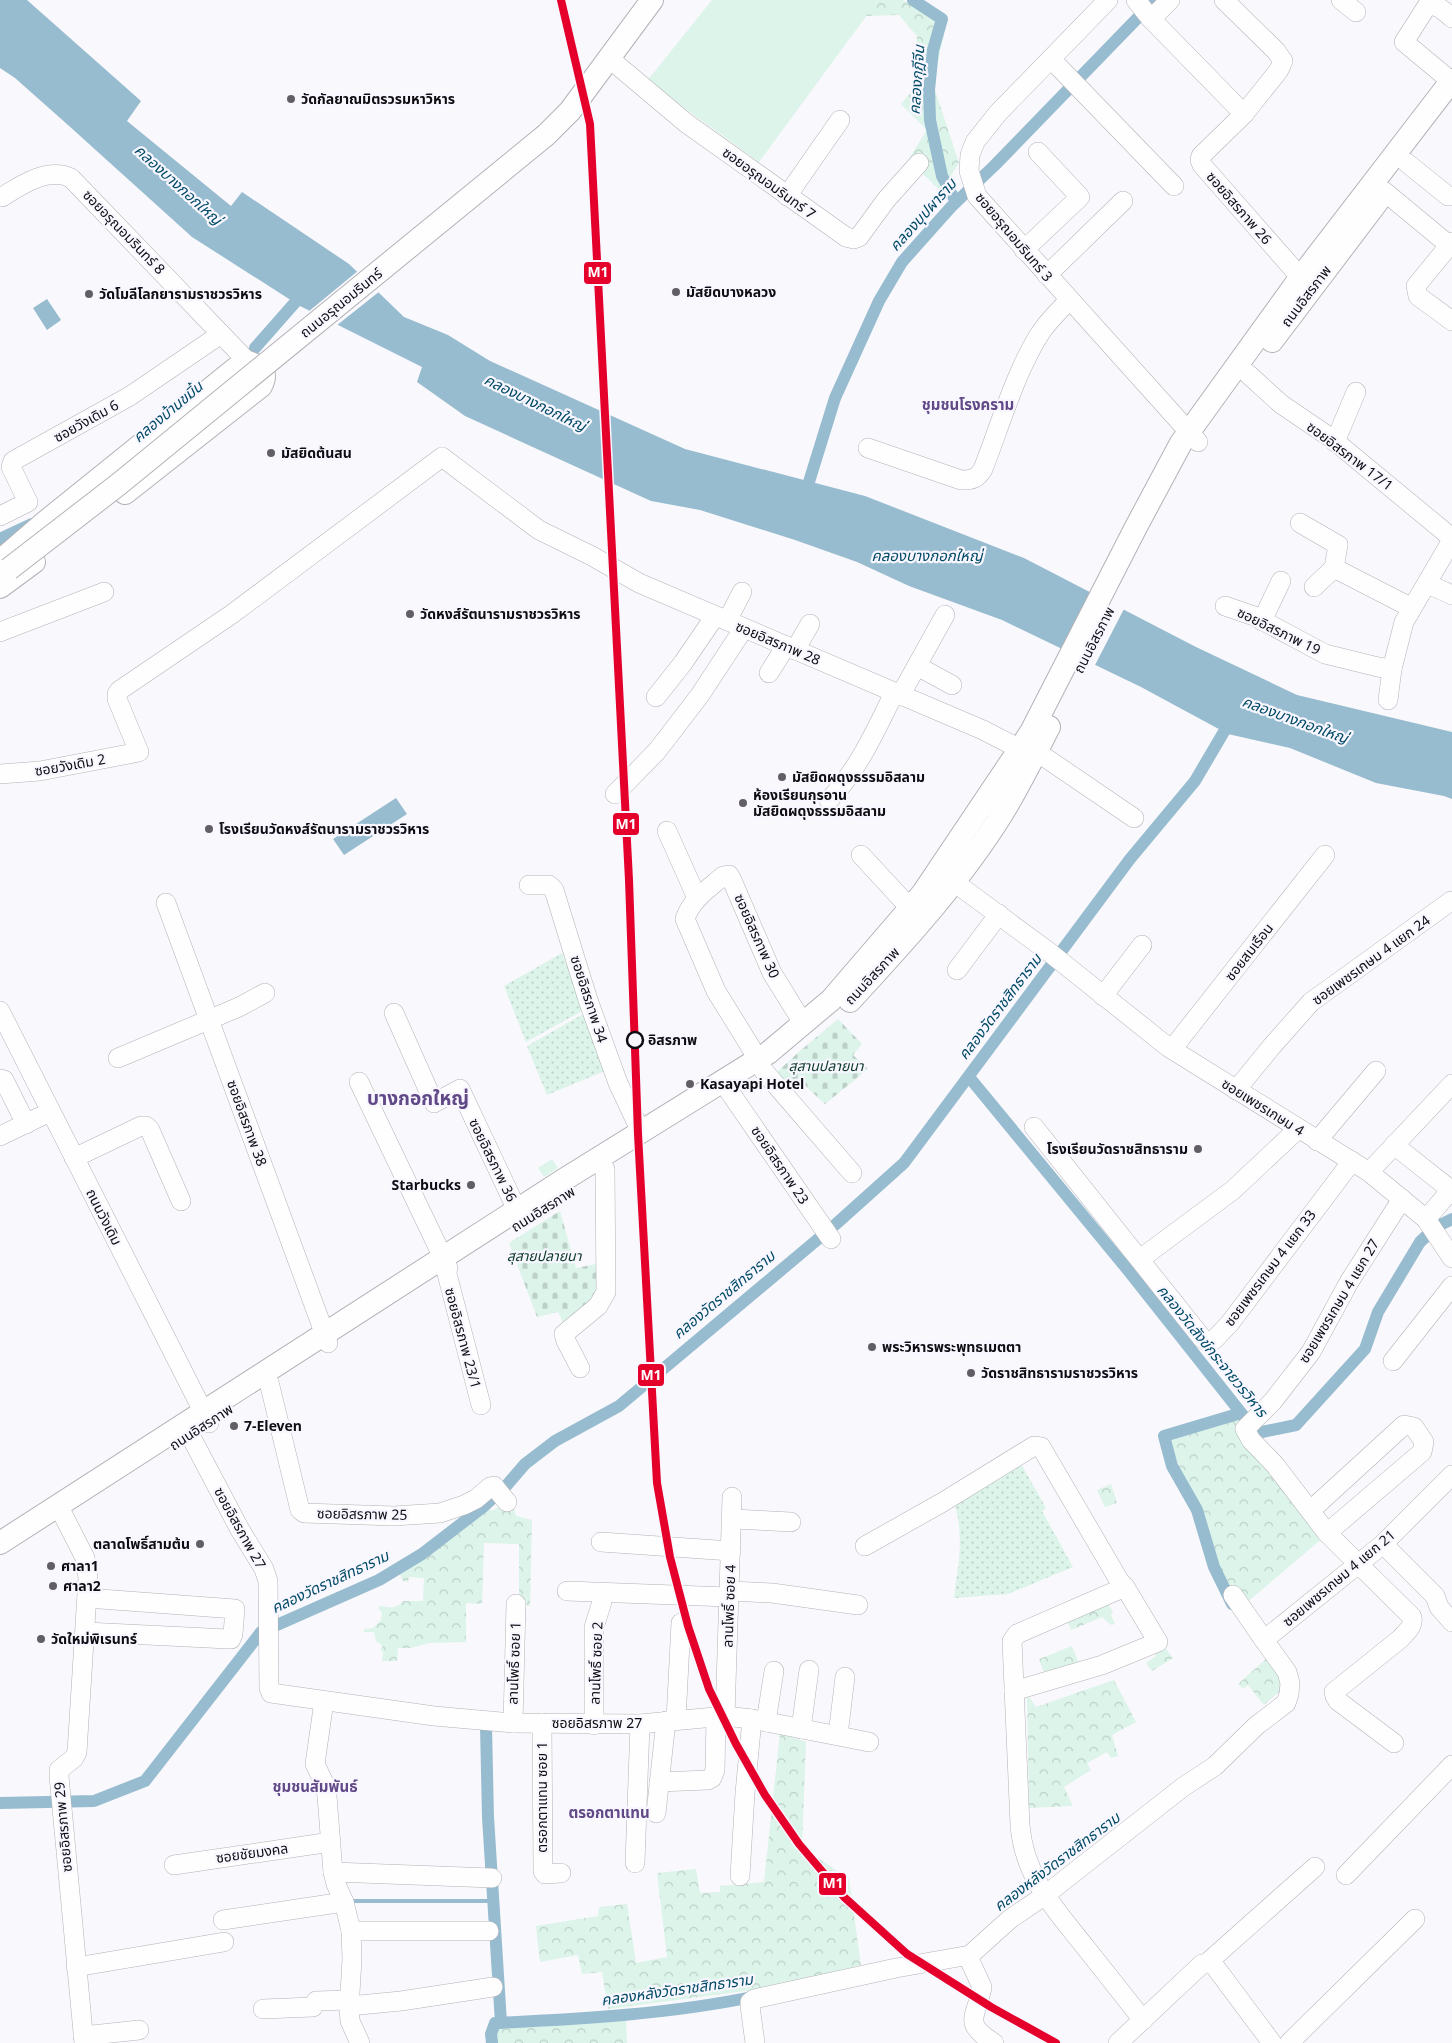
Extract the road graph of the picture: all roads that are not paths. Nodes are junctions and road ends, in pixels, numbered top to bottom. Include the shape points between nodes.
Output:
1 (652, 0) edge
2 (1108, 0) edge
3 (1170, 0) edge
4 (1224, 0) edge
5 (1341, 0) edge
6 (1142, 8) edge
7 (1356, 12) dead end
8 (1452, 18) edge
9 (610, 59) junction
10 (1051, 59) junction
11 (1449, 78) edge
12 (1452, 105) edge
13 (1244, 114) junction
14 (840, 120) dead end
15 (1038, 152) dead end
16 (919, 163) dead end
17 (1407, 163) junction
18 (1174, 186) dead end
19 (1385, 192) junction
20 (787, 196) junction
21 (1448, 196) dead end
22 (2, 197) dead end
23 (1123, 201) dead end
24 (1450, 243) edge
25 (1024, 250) junction
26 (1047, 275) junction
27 (1305, 284) junction
28 (1069, 300) junction
29 (1452, 321) edge
30 (221, 334) junction
31 (248, 362) joint
32 (1248, 374) junction
33 (1356, 392) dead end
34 (1193, 438) junction
35 (1335, 442) junction
36 (868, 448) dead end
37 (0, 516) edge
38 (1300, 523) dead end
39 (1452, 539) edge
40 (1334, 568) junction
41 (2, 573) edge
42 (1281, 581) dead end
43 (1428, 584) junction
44 (1314, 587) dead end
45 (104, 592) dead end
46 (742, 592) dead end
47 (1452, 595) edge
48 (1225, 606) dead end
49 (1412, 608) junction
50 (946, 615) dead end
51 (1262, 620) junction
52 (729, 622) junction
53 (810, 624) dead end
54 (0, 632) edge
55 (790, 648) junction
56 (916, 666) junction
57 (1392, 669) junction
58 (769, 673) dead end
59 (952, 685) dead end
60 (897, 694) junction
61 (656, 697) dead end
62 (1388, 700) dead end
63 (1032, 744) junction
64 (139, 752) joint
65 (0, 774) edge
66 (616, 794) dead end
67 (829, 800) dead end
68 (1134, 818) dead end
69 (667, 831) dead end
70 (1325, 854) dead end
71 (861, 855) dead end
72 (947, 875) junction
73 (529, 885) dead end
74 (697, 898) junction
75 (1451, 901) edge
76 (166, 903) dead end
77 (910, 908) junction
78 (999, 914) junction
79 (1142, 945) dead end
80 (957, 970) dead end
81 (265, 993) dead end
82 (1103, 996) junction
83 (394, 1013) dead end
84 (1, 1015) edge
85 (209, 1020) junction
86 (803, 1023) junction
87 (1172, 1049) junction
88 (118, 1058) dead end
89 (760, 1065) junction
90 (1376, 1071) dead end
91 (0, 1080) edge
92 (359, 1082) dead end
93 (1452, 1084) edge
94 (1236, 1090) junction
95 (729, 1091) junction
96 (50, 1112) junction
97 (26, 1124) junction
98 (1034, 1126) dead end
99 (1298, 1129) junction
100 (640, 1132) junction
101 (0, 1136) edge
102 (1317, 1141) junction
103 (1394, 1145) junction
104 (74, 1158) junction
105 (1352, 1161) junction
106 (604, 1169) junction
107 (1369, 1172) junction
108 (852, 1173) dead end
109 (1451, 1190) edge
110 (1402, 1198) junction
111 (181, 1200) dead end
112 (517, 1210) junction
113 (1432, 1229) junction
114 (832, 1239) dead end
115 (1452, 1258) edge
116 (1140, 1259) junction
117 (445, 1265) junction
118 (1452, 1286) edge
119 (326, 1338) junction
120 (1394, 1361) dead end
121 (580, 1368) dead end
122 (269, 1382) junction
123 (481, 1406) dead end
124 (206, 1417) junction
125 (190, 1435) junction
126 (1452, 1475) edge
127 (498, 1492) dead end
128 (732, 1497) dead end
129 (60, 1510) junction
130 (1312, 1510) junction
131 (733, 1519) junction
132 (791, 1522) dead end
133 (1327, 1532) junction
134 (601, 1542) dead end
135 (0, 1543) edge
136 (1383, 1544) junction
137 (865, 1546) dead end
138 (731, 1551) junction
139 (0, 1558) edge
140 (1358, 1565) junction
141 (1125, 1587) junction
142 (567, 1591) dead end
143 (729, 1594) junction
144 (1233, 1594) dead end
145 (87, 1598) junction
146 (122, 1600) junction
147 (602, 1602) dead end
148 (516, 1604) dead end
149 (858, 1605) dead end
150 (1452, 1622) edge
151 (681, 1623) dead end
152 (86, 1632) junction
153 (121, 1633) junction
154 (1264, 1640) junction
155 (809, 1670) dead end
156 (774, 1671) dead end
157 (845, 1677) dead end
158 (1014, 1691) junction
159 (324, 1701) junction
160 (720, 1716) junction
161 (759, 1720) junction
162 (671, 1721) junction
163 (513, 1723) junction
164 (542, 1724) junction
165 (594, 1724) junction
166 (640, 1724) junction
167 (801, 1729) junction
168 (838, 1735) junction
169 (869, 1742) dead end
170 (1394, 1743) dead end
171 (1448, 1777) edge
172 (659, 1782) junction
173 (656, 1813) dead end
174 (331, 1842) junction
175 (635, 1863) dead end
176 (174, 1865) dead end
177 (1316, 1867) dead end
178 (333, 1872) junction
179 (552, 1872) dead end
180 (1346, 1875) dead end
181 (740, 1876) dead end
182 (492, 1878) dead end
183 (1042, 1891) junction
184 (344, 1902) junction
185 (1415, 1919) dead end
186 (223, 1920) dead end
187 (351, 1931) junction
188 (489, 1931) dead end
189 (224, 1942) dead end
190 (970, 1954) junction
191 (1207, 1963) junction
192 (76, 1967) junction
193 (493, 1987) dead end
194 (349, 2003) junction
195 (263, 2009) dead end
196 (1143, 2020) junction
197 (139, 2030) dead end
198 (83, 2040) edge
199 (360, 2043) edge
200 (756, 2043) edge
201 (994, 2043) edge
202 (1118, 2043) edge
203 (1272, 2043) edge
204 (1289, 2043) edge

1 - 9 main road, ถนนอรุณอมรินทร์
2 - 10 street, ซอยอรุณอมรินทร์ 3
3 - 6 street
4 - 13 street via 1283,61
5 - 7 street
6 - 13 street
8 - 11 street via 1440,7 1427,6 1404,42
9 - 20 street, ซอยอรุณอมรินทร์ 7 via 686,123
9 - 41 main road, ถนนอรุณอมรินทร์, bridge via 570,111 546,135 119,484
10 - 18 street
10 - 25 street, ซอยอรุณอมรินทร์ 3 via 998,113 975,142 970,155 969,171 974,189
11 - 27 main road
12 - 17 main road, ถนนอิสรภาพ
13 - 27 street, ซอยอิสรภาพ 26 via 1200,160
14 - 20 street
15 - 25 street via 1080,197
16 - 20 street, ซอยอรุณอมรินทร์ 7 via 854,239 846,237
17 - 19 main road, ถนนอิสรภาพ
17 - 21 street
19 - 24 street
19 - 27 main road, ถนนอิสรภาพ
22 - 30 street, ซอยอรุณอมรินทร์ 8 via 30,180 59,174 71,178
23 - 26 street
24 - 29 street via 1416,290 1418,296
25 - 26 street, ซอยอรุณอมรินทร์ 3
26 - 28 street, ซอยอรุณอมรินทร์ 3
27 - 32 main road, ถนนอิสรภาพ
27 - 34 main road
28 - 34 street, ซอยอรุณอมรินทร์ 3
28 - 36 street via 1034,344 978,477 961,480
30 - 31 street, ซอยอรุณอมรินทร์ 8
30 - 37 street, ซอยวังเดิม 6 via 130,396 13,461 11,467 28,502
31 - 41 main road via 235,369 44,523
32 - 34 main road, ถนนอิสรภาพ
32 - 35 street, ซอยอิสรภาพ 17/1 via 1302,420
33 - 35 street
34 - 63 main road, ถนนอิสรภาพ
35 - 39 street, ซอยอิสรภาพ 17/1
38 - 40 street via 1338,545
39 - 43 street
40 - 44 street
40 - 49 street
42 - 51 street
43 - 47 street
43 - 49 street
45 - 54 street
46 - 52 street
48 - 51 street, ซอยอิสรภาพ 19
49 - 57 street via 1404,622
50 - 56 street
51 - 57 street, ซอยอิสรภาพ 19 via 1325,654
52 - 55 street, ซอยอิสรภาพ 28
52 - 61 street via 683,663
52 - 64 street, ซอยอิสรภาพ 28 via 639,583 539,530 442,457 232,614 120,690 117,699
52 - 66 street via 700,695 657,750
53 - 55 street
55 - 58 street
55 - 60 street, ซอยอิสรภาพ 28
56 - 59 street
56 - 60 street
57 - 62 street
60 - 63 street, ซอยอิสรภาพ 28 via 983,730
60 - 67 street via 839,790
63 - 68 street, ซอยอิสรภาพ 28
63 - 72 main road, ถนนอิสรภาพ via 1001,815
64 - 65 street, ซอยวังเดิม 2 via 40,771
69 - 74 street
70 - 87 street, ซอยสมเรือน
71 - 77 street
72 - 77 main road via 923,893
72 - 78 street, ซอยเพชรเกษม 4
72 - 89 main road, ถนนอิสรภาพ via 921,924 839,1012
73 - 100 street, ซอยอิสรภาพ 34 via 549,885 554,890 588,1000 618,1083
74 - 86 street, ซอยอิสรภาพ 30 via 729,875 772,973
74 - 89 street via 685,919 716,992
75 - 94 street, ซอยเพชรเกษม 4 แยก 24 via 1312,1002
76 - 85 street, ซอยอิสรภาพ 38
77 - 86 main road via 831,1000
78 - 80 street
78 - 82 street, ซอยเพชรเกษม 4
79 - 82 street
81 - 85 street
82 - 87 street, ซอยเพชรเกษม 4
83 - 112 street, ซอยอิสรภาพ 36 via 434,1103 460,1090
84 - 96 street, ถนนวังเดิม
85 - 88 street
85 - 119 street, ซอยอิสรภาพ 38
86 - 89 main road via 768,1052
87 - 94 street, ซอยเพชรเกษม 4
89 - 95 main road, ถนนอิสรภาพ
89 - 100 main road
89 - 108 street
90 - 102 street
91 - 97 street via 4,1080
92 - 117 street, ซอยอิสรภาพ 23/1
93 - 103 street
94 - 99 street, ซอยเพชรเกษม 4
95 - 106 main road, ถนนอิสรภาพ
95 - 114 street, ซอยอิสรภาพ 23
96 - 97 street
96 - 104 street, ถนนวังเดิม
97 - 101 street
98 - 116 street, ซอยเพชรเกษม 4 แยก 33
99 - 102 street, ซอยเพชรเกษม 4
99 - 116 street via 1233,1190
100 - 112 main road
102 - 105 street, ซอยเพชรเกษม 4
103 - 107 street
103 - 109 street
104 - 111 street via 146,1126
104 - 124 street, ถนนวังเดิม
105 - 107 street, ซอยเพชรเกษม 4
105 - 116 street, ซอยเพชรเกษม 4 แยก 33 via 1230,1323 1212,1341 1202,1338
106 - 117 main road, ถนนอิสรภาพ
106 - 121 street via 606,1292 598,1306 564,1334
107 - 110 street, ซอยเพชรเกษม 4
109 - 113 street
110 - 113 street, ซอยเพชรเกษม 4
110 - 130 street, ซอยเพชรเกษม 4 แยก 27 via 1349,1282 1311,1352 1272,1401 1248,1424 1246,1431 1251,1440
112 - 117 main road
113 - 115 street, ซอยเพชรเกษม 4
117 - 119 main road
117 - 123 street, ซอยอิสรภาพ 23/1
118 - 120 street
119 - 122 main road, ถนนอิสรภาพ
119 - 124 main road
122 - 124 main road, ถนนอิสรภาพ
122 - 127 street, ซอยอิสรภาพ 25 via 300,1510 304,1513 394,1516 440,1513
124 - 125 main road, ถนนอิสรภาพ
124 - 129 main road
125 - 129 main road, ถนนอิสรภาพ
125 - 159 street, ซอยอิสรภาพ 27 via 268,1581 268,1688 271,1693
126 - 136 street, ซอยเพชรเกษม 4 แยก 21
128 - 131 street, ลานโพธิ์ ซอย 4
129 - 135 main road
129 - 139 main road, ถนนอิสรภาพ
129 - 145 street, ซอยอิสรภาพ 29 via 85,1558
130 - 133 street
130 - 133 street via 1404,1425 1414,1427 1424,1442 1422,1452
131 - 132 street
131 - 138 street, ลานโพธิ์ ซอย 4
133 - 140 street
134 - 138 street
136 - 140 street, ซอยเพชรเกษม 4 แยก 21
136 - 150 street via 1435,1596 1439,1607
137 - 141 street via 1037,1446 1041,1447
138 - 143 street, ลานโพธิ์ ซอย 4
140 - 154 street, ซอยเพชรเกษม 4 แยก 21
140 - 170 street via 1412,1617 1413,1622 1400,1639 1334,1692 1338,1701
141 - 158 street via 1013,1637
141 - 158 street via 1158,1642 1102,1665
142 - 143 street
143 - 149 street via 772,1593
143 - 160 street, ลานโพธิ์ ซอย 4
144 - 154 street
145 - 146 street
145 - 152 street, ซอยอิสรภาพ 29
146 - 153 street
146 - 153 street via 235,1609 234,1634 228,1639
147 - 165 street, ลานโพธิ์ ซอย 2 via 594,1632
148 - 163 street, ลานโพธิ์ ซอย 1
151 - 162 street
152 - 153 street
152 - 192 street, ซอยอิสรภาพ 29 via 77,1752 59,1770
154 - 183 street via 1290,1683 1286,1703 1256,1726 1215,1766
155 - 167 street
156 - 161 street
157 - 168 street
158 - 183 street via 1022,1844
159 - 163 street, ซอยอิสรภาพ 27
159 - 174 street via 315,1764 325,1785
160 - 161 street, ซอยอิสรภาพ 27
160 - 162 street, ซอยอิสรภาพ 27
160 - 172 street, ลานโพธิ์ ซอย 4 via 712,1778
161 - 167 street, ซอยอิสรภาพ 27
161 - 181 street via 745,1792
162 - 166 street, ซอยอิสรภาพ 27
162 - 172 street
163 - 164 street, ซอยอิสรภาพ 27
164 - 165 street, ซอยอิสรภาพ 27
164 - 179 street, ตรอกตาแทน ซอย 1
165 - 166 street, ซอยอิสรภาพ 27
166 - 175 street
167 - 168 street, ซอยอิสรภาพ 27
168 - 169 street, ซอยอิสรภาพ 27
171 - 180 street
172 - 173 street
174 - 176 street, ซอยชัยมงคล
174 - 178 street
177 - 191 street
178 - 182 street
178 - 184 street
183 - 190 street
183 - 196 street
184 - 186 street
184 - 187 street
185 - 204 street
187 - 188 street
187 - 194 street
189 - 192 street
190 - 200 street via 754,1999 750,2006
190 - 201 street via 982,1987 974,2018 976,2028
191 - 196 street via 1202,1964
191 - 203 street via 1213,1964
192 - 198 street, ซอยอิสรภาพ 29
193 - 194 street via 401,2001
194 - 195 street via 316,2001 313,2007
194 - 199 street via 350,2021
196 - 202 street
197 - 198 street

